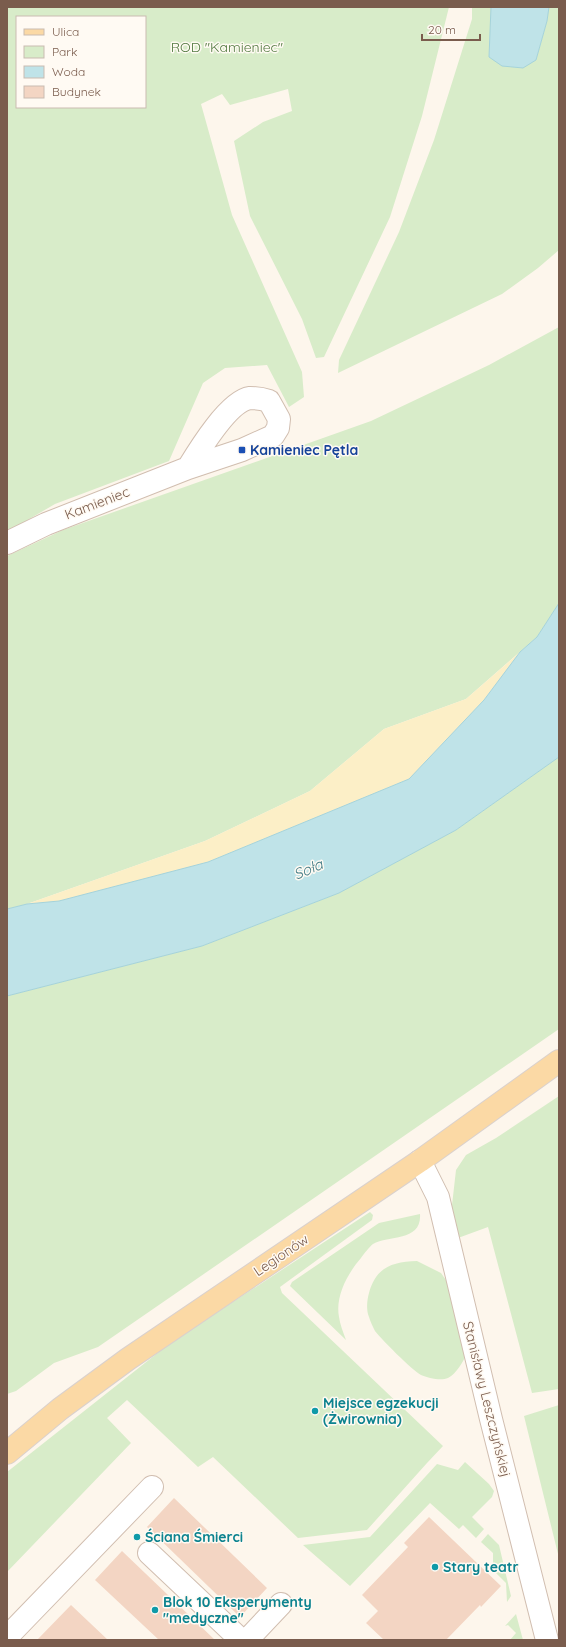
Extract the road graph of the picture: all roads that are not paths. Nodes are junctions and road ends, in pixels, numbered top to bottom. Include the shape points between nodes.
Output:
1 (188, 468) dead end
2 (7, 543) edge
3 (559, 1061) edge
4 (420, 1161) junction
5 (7, 1453) edge
6 (152, 1487) dead end
7 (149, 1553) dead end
8 (281, 1604) dead end
9 (7, 1637) edge
10 (241, 1640) edge
11 (247, 1640) edge
12 (548, 1640) edge

1 - 2 street, Kamieniec via 46,524
3 - 4 main road, Legionów
4 - 5 main road, Legionów via 128,1359 60,1409
4 - 12 street, Stanisławy Leszczyńskiej via 438,1197 501,1461
6 - 9 street
7 - 10 street
8 - 11 street

